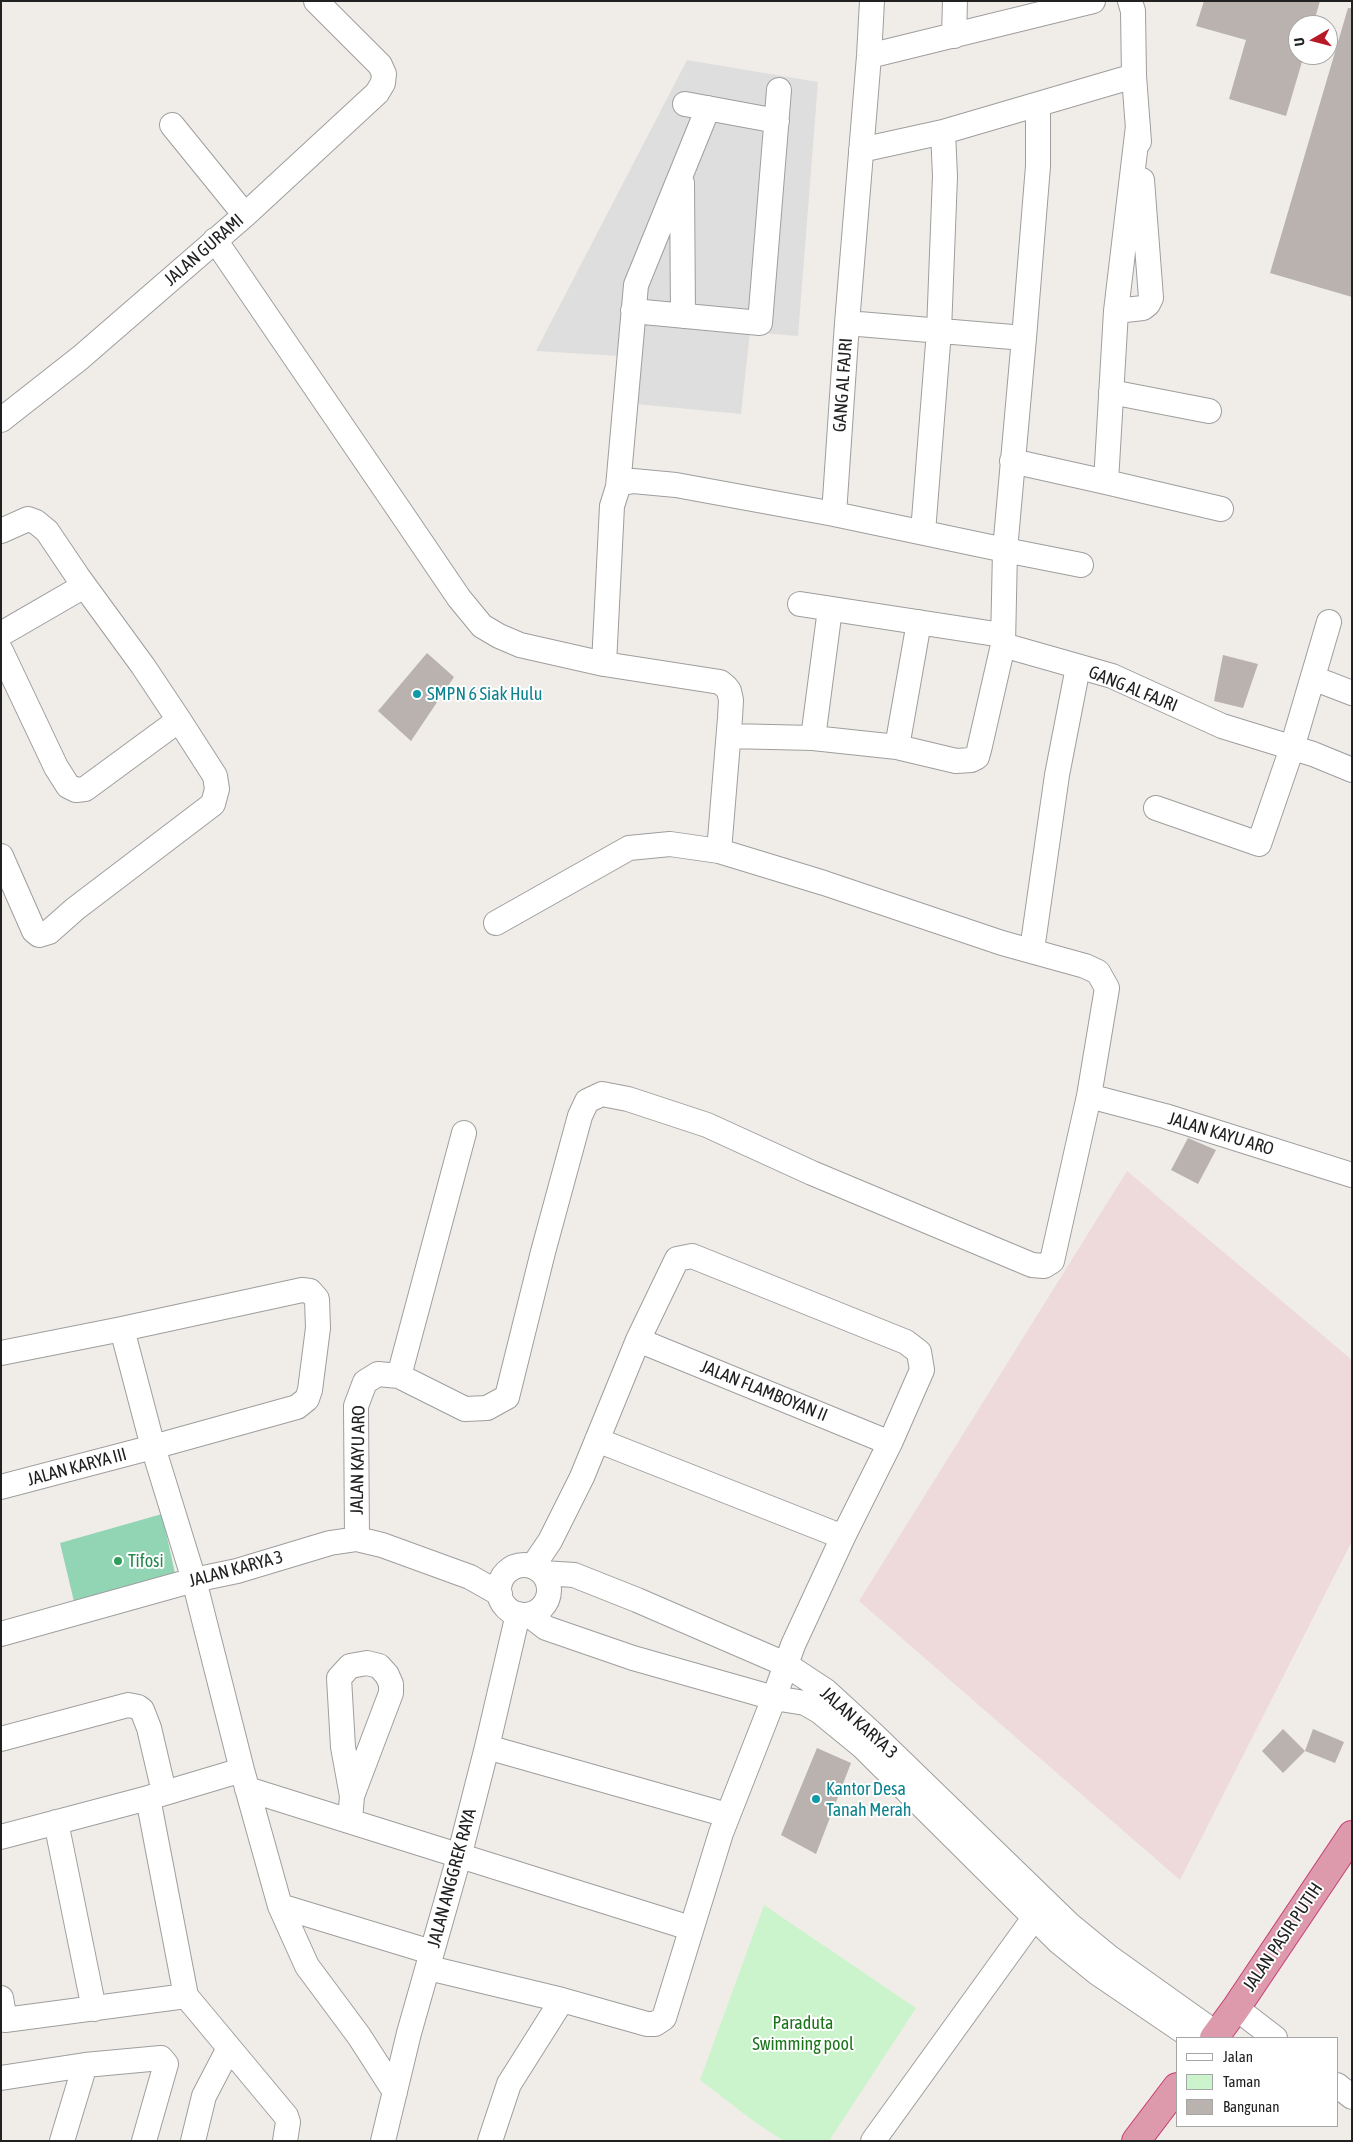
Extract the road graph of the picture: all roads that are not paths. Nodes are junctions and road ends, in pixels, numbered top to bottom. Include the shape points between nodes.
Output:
1 (316, 1) edge
2 (872, 1) edge
3 (955, 1) edge
4 (1092, 1) edge
5 (1130, 1) edge
6 (954, 36) junction
7 (869, 56) junction
8 (1134, 76) junction
9 (779, 90) dead end
10 (685, 104) dead end
11 (1038, 105) junction
12 (708, 108) junction
13 (777, 121) junction
14 (172, 125) dead end
15 (1138, 126) junction
16 (943, 132) junction
17 (861, 150) junction
18 (682, 172) junction
19 (245, 215) junction
20 (215, 240) junction
21 (1116, 311) junction
22 (633, 312) junction
23 (683, 316) junction
24 (847, 323) junction
25 (939, 332) junction
26 (1024, 338) junction
27 (1111, 392) junction
28 (1209, 411) dead end
29 (1, 420) edge
30 (1012, 461) junction
31 (1106, 482) junction
32 (618, 487) junction
33 (1221, 509) dead end
34 (834, 514) junction
35 (1, 531) edge
36 (923, 532) junction
37 (1005, 550) junction
38 (1082, 565) dead end
39 (84, 586) junction
40 (800, 604) dead end
41 (830, 609) junction
42 (919, 622) junction
43 (1330, 622) dead end
44 (1, 634) edge
45 (1002, 640) junction
46 (1, 651) edge
47 (604, 664) junction
48 (1078, 667) junction
49 (1313, 678) junction
50 (1352, 693) edge
51 (179, 720) junction
52 (729, 736) junction
53 (813, 738) junction
54 (897, 747) junction
55 (1292, 748) junction
56 (1352, 770) edge
57 (1156, 808) dead end
58 (719, 851) junction
59 (1, 856) edge
60 (496, 923) dead end
61 (1032, 950) junction
62 (1089, 1096) junction
63 (464, 1133) dead end
64 (1352, 1175) edge
65 (122, 1329) junction
66 (638, 1340) junction
67 (1, 1353) edge
68 (399, 1376) junction
69 (597, 1440) junction
70 (890, 1443) junction
71 (153, 1447) junction
72 (1, 1487) edge
73 (843, 1537) junction
74 (358, 1539) junction
75 (538, 1569) junction
76 (508, 1570) junction
77 (470, 1577) junction
78 (194, 1580) junction
79 (500, 1594) junction
80 (523, 1614) junction
81 (1, 1634) edge
82 (785, 1664) junction
83 (774, 1698) junction
84 (1, 1739) edge
85 (868, 1741) junction
86 (487, 1747) junction
87 (244, 1779) junction
88 (156, 1795) junction
89 (352, 1796) junction
90 (727, 1815) junction
91 (350, 1820) junction
92 (56, 1822) junction
93 (1352, 1836) edge
94 (1, 1837) edge
95 (459, 1857) junction
96 (280, 1906) junction
97 (1034, 1918) junction
98 (690, 1928) junction
99 (1064, 1934) junction
100 (430, 1960) junction
101 (186, 1996) junction
102 (562, 2000) junction
103 (1236, 2008) junction
104 (94, 2009) junction
105 (2, 2013) edge
106 (1208, 2037) edge
107 (1275, 2037) edge
108 (229, 2048) junction
109 (86, 2065) junction
110 (1, 2078) edge
111 (1338, 2086) edge
112 (1176, 2088) edge
113 (395, 2092) junction
114 (1352, 2097) edge
115 (62, 2141) edge
116 (144, 2141) edge
117 (192, 2141) edge
118 (285, 2141) edge
119 (383, 2141) edge
120 (490, 2141) edge
121 (873, 2141) edge
122 (1136, 2141) edge

1 - 19 street, JALAN GURAMI via 380,65 383,83 378,93
2 - 7 street
3 - 6 street
4 - 6 street
5 - 8 street
6 - 7 street
7 - 17 street
8 - 11 street
8 - 15 street
9 - 13 street
10 - 12 street
11 - 16 street
11 - 26 street via 1038,166
12 - 13 street
12 - 18 street
13 - 23 street via 760,323
14 - 19 street
15 - 21 street
15 - 21 street via 1151,298 1143,308
16 - 17 street
16 - 25 street via 946,176
17 - 24 street
18 - 22 street via 636,285
18 - 23 street
19 - 20 street, JALAN GURAMI
20 - 29 street, JALAN GURAMI via 80,358
20 - 47 street via 459,598 482,626 520,645
21 - 27 street
22 - 23 street
22 - 32 street
24 - 25 street, GANG AL FAJRI
24 - 34 street, GANG AL FAJRI
25 - 26 street, GANG AL FAJRI
25 - 36 street
26 - 30 street
27 - 28 street
27 - 31 street
30 - 31 street
30 - 37 street
31 - 33 street
32 - 34 street via 632,481 676,485
32 - 47 street via 612,506
34 - 36 street
35 - 39 street via 28,519 36,522 47,531
36 - 37 street
37 - 38 street
37 - 45 street
39 - 44 street
39 - 51 street
40 - 41 street, GANG AL FAJRI
41 - 42 street, GANG AL FAJRI
41 - 53 street
42 - 45 street, GANG AL FAJRI
42 - 54 street
43 - 49 street
45 - 48 street, GANG AL FAJRI
45 - 54 street via 976,757 956,761
46 - 51 street via 56,767 68,786 76,790 85,789
47 - 52 street via 720,682 729,691 731,700
48 - 55 street, GANG AL FAJRI via 1112,676 1222,726
48 - 61 street via 1057,774
49 - 50 street
49 - 55 street
51 - 59 street via 215,776 217,789 212,804 49,932 39,935 34,931
52 - 53 street
52 - 58 street
53 - 54 street
55 - 56 street, GANG AL FAJRI
55 - 57 street via 1259,844
58 - 60 street via 670,844 629,848
58 - 61 street
61 - 62 street via 1098,972 1107,988
62 - 64 street, JALAN KAYU ARO via 1165,1116
62 - 68 street via 1052,1261 1039,1266 812,1173 707,1125 628,1099 602,1094 587,1101 580,1116 507,1397 487,1408 465,1409
63 - 68 street
65 - 67 street
65 - 71 street
65 - 71 street, JALAN KARYA III via 302,1290 310,1291 317,1299 316,1346 310,1390 304,1402 297,1407
66 - 69 street
66 - 70 street, JALAN FLAMBOYAN II
66 - 70 street via 677,1259 692,1256 906,1342 919,1352 922,1370
68 - 74 street, JALAN KAYU ARO via 378,1374 365,1382 356,1406
69 - 73 street
69 - 75 street
70 - 73 street
71 - 72 street, JALAN KARYA III
71 - 78 street
73 - 82 street
74 - 77 street, JALAN KARYA 3 via 382,1544
74 - 78 street, JALAN KARYA 3 via 330,1543
75 - 76 street, JALAN KARYA 3 via 520,1565
75 - 80 street via 549,1586 547,1601 536,1612
75 - 82 street, JALAN KARYA 3 via 574,1575
76 - 77 street, JALAN KARYA 3
76 - 79 street via 501,1581
77 - 79 street, JALAN KARYA 3
78 - 81 street, JALAN KARYA 3
78 - 87 street
79 - 80 street, JALAN KARYA 3 via 506,1607
80 - 83 street, JALAN KARYA 3 via 546,1628 633,1658
80 - 86 street, JALAN ANGGREK RAYA
82 - 83 street
82 - 85 street, JALAN KARYA 3 via 826,1692
83 - 85 street, JALAN KARYA 3 via 804,1703
83 - 90 street
84 - 88 street via 128,1705 138,1707 149,1728
85 - 97 street, JALAN KARYA 3
85 - 99 street, JALAN KARYA 3
86 - 90 street
86 - 95 street, JALAN ANGGREK RAYA
87 - 88 street
87 - 91 street
87 - 96 street
88 - 92 street
88 - 101 street
89 - 89 street via 391,1693 387,1675 379,1666 367,1663 350,1666 339,1678 342,1747
89 - 91 street
90 - 98 street
91 - 95 street
92 - 94 street
92 - 104 street
93 - 103 highway, JALAN PASIR PUTIH
95 - 98 street
95 - 100 street, JALAN ANGGREK RAYA
96 - 100 street
96 - 113 street via 307,1966 359,2036
97 - 99 street, JALAN KARYA 3
97 - 121 street
98 - 102 street via 664,2018 660,2022 647,2024
99 - 106 street, JALAN KARYA 3 via 1103,1965
100 - 102 street
100 - 113 street, JALAN ANGGREK RAYA
101 - 104 street
101 - 108 street
102 - 120 street via 509,2084
103 - 106 highway, JALAN PASIR PUTIH
103 - 107 street
104 - 105 street
108 - 117 street via 204,2096
108 - 118 street via 286,2116
109 - 110 street
109 - 115 street
109 - 116 street via 161,2058 166,2061
111 - 114 street
112 - 122 highway
113 - 119 street, JALAN ANGGREK RAYA

